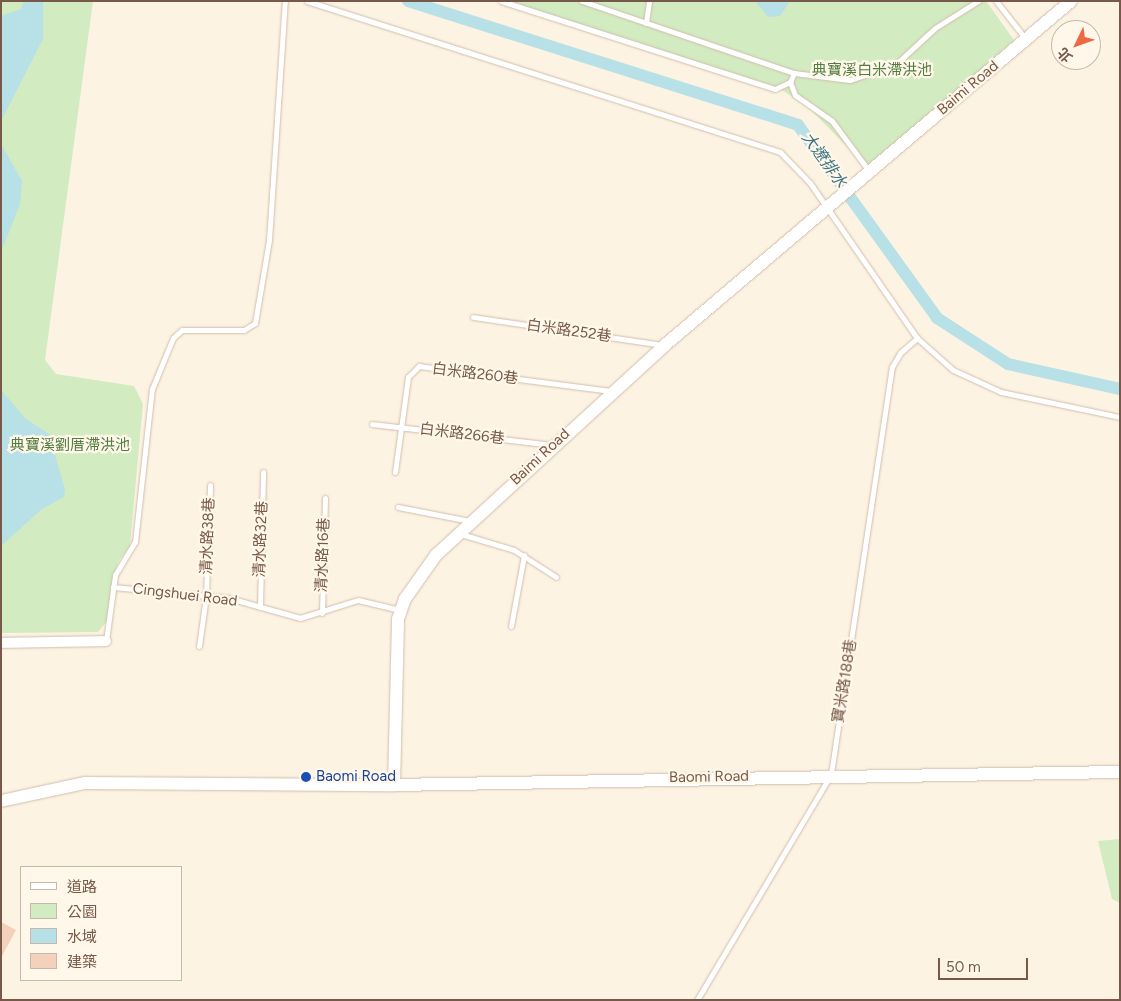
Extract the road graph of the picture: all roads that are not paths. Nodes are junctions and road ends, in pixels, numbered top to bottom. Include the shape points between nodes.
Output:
1 (285, 1) edge
2 (307, 1) edge
3 (501, 1) edge
4 (582, 1) edge
5 (649, 1) edge
6 (978, 1) edge
7 (996, 1) edge
8 (1071, 1) edge
9 (646, 23) junction
10 (1026, 39) junction
11 (794, 73) junction
12 (790, 82) junction
13 (867, 173) junction
14 (827, 205) junction
15 (473, 318) dead end
16 (917, 338) junction
17 (665, 345) junction
18 (613, 392) junction
19 (1120, 417) edge
20 (372, 424) dead end
21 (401, 427) junction
22 (553, 445) junction
23 (263, 472) dead end
24 (395, 472) dead end
25 (210, 484) dead end
26 (325, 498) dead end
27 (398, 507) dead end
28 (470, 522) junction
29 (458, 533) junction
30 (524, 554) junction
31 (556, 577) dead end
32 (113, 587) junction
33 (206, 596) junction
34 (260, 607) junction
35 (401, 610) junction
36 (322, 612) junction
37 (511, 626) dead end
38 (106, 642) joint
39 (1, 643) edge
40 (199, 646) dead end
41 (1120, 772) edge
42 (832, 774) junction
43 (394, 785) junction
44 (1, 800) edge
45 (698, 1000) edge

1 - 32 lane via 269,240 255,323 244,330 182,330 172,338 152,389 135,542
2 - 14 lane via 766,146 794,164
3 - 12 lane via 775,89
4 - 9 lane
5 - 9 lane
6 - 11 lane via 935,28 894,65 874,74 850,80
7 - 10 lane
8 - 10 street, Baimi Road
9 - 11 lane
10 - 13 street, Baimi Road
11 - 12 lane
12 - 13 lane via 795,95 832,121
13 - 14 street, Baimi Road
14 - 16 lane
14 - 17 street, Baimi Road
15 - 17 lane, 白米路252巷
16 - 19 lane via 952,370 993,389
16 - 42 lane, 寶米路188巷 via 900,353 892,367
17 - 18 street, Baimi Road
18 - 21 lane, 白米路260巷 via 419,366 410,372
18 - 22 street, Baimi Road
20 - 21 lane, 白米路266巷
21 - 22 lane, 白米路266巷
21 - 24 lane, 白米路260巷
22 - 28 street, Baimi Road
23 - 34 lane, 清水路32巷
25 - 33 lane, 清水路38巷
26 - 36 lane, 清水路16巷
27 - 28 lane
28 - 29 street, Baimi Road
29 - 30 lane
29 - 35 street, Baimi Road via 420,574
30 - 31 lane
30 - 37 lane
32 - 33 lane, Cingshuei Road
32 - 38 lane
33 - 34 lane, Cingshuei Road
33 - 40 lane, 清水路38巷
34 - 36 lane, Cingshuei Road via 300,618
35 - 36 lane, Cingshuei Road via 358,600
35 - 43 street, Baimi Road via 396,647
38 - 39 street
41 - 42 street, Baomi Road
42 - 43 street, Baomi Road
42 - 45 lane, 寶米路188巷
43 - 44 street, Baomi Road via 85,783

